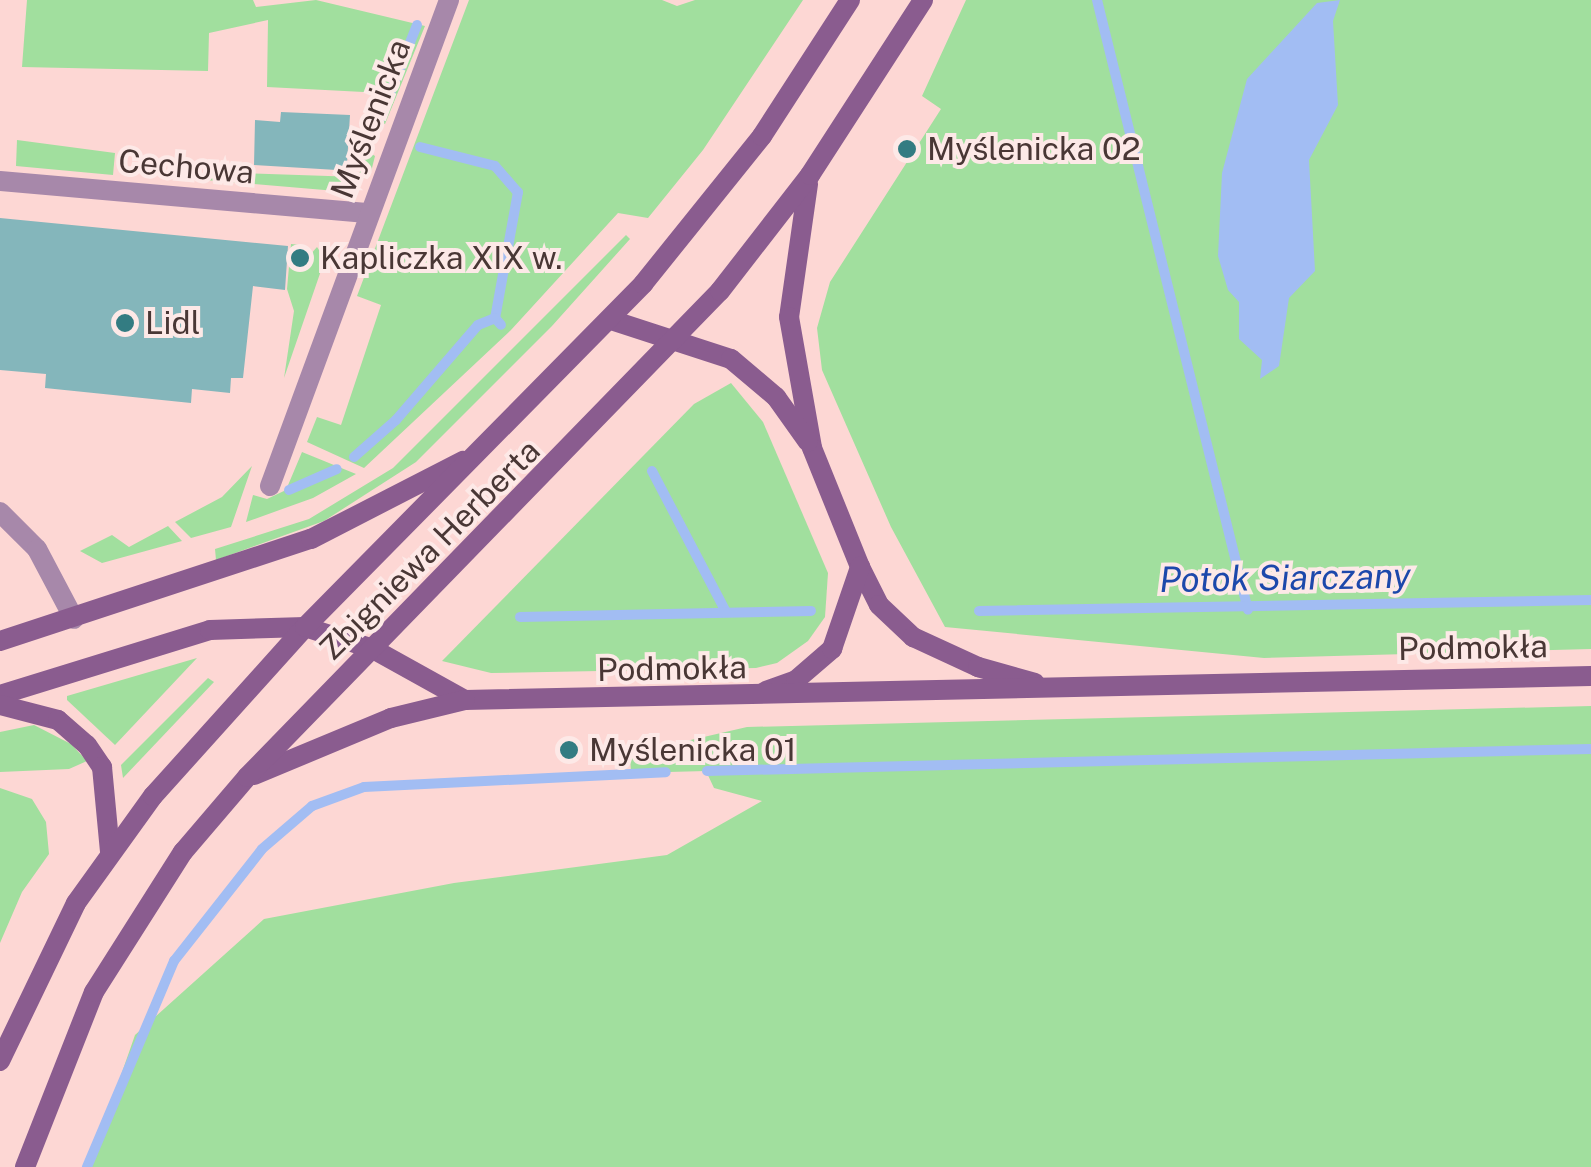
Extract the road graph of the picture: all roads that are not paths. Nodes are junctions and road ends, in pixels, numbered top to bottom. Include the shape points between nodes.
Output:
1 (449, 0) edge
2 (850, 0) edge
3 (923, 0) edge
4 (810, 175) junction
5 (0, 181) edge
6 (367, 212) junction
7 (611, 320) junction
8 (678, 339) junction
9 (812, 448) junction
10 (482, 452) junction
11 (270, 486) dead end
12 (0, 512) edge
13 (860, 568) junction
14 (74, 619) junction
15 (305, 627) junction
16 (0, 641) edge
17 (373, 649) junction
18 (1591, 676) edge
19 (1056, 689) junction
20 (0, 695) edge
21 (746, 698) junction
22 (465, 700) junction
23 (0, 705) edge
24 (247, 778) junction
25 (110, 852) junction
26 (0, 1061) edge
27 (24, 1167) edge

1 - 6 street, Myślenicka
2 - 7 street, Zbigniewa Herberta via 715,199
3 - 4 street, Zbigniewa Herberta
4 - 8 street, Zbigniewa Herberta
4 - 9 street, Podmokła via 789,317
5 - 6 street, Cechowa
6 - 11 street, Myślenicka
7 - 8 street
7 - 10 street, Zbigniewa Herberta
8 - 9 street via 710,347 757,378
8 - 17 street, Zbigniewa Herberta
9 - 13 street, Podmokła
10 - 14 street via 311,539
10 - 15 street, Zbigniewa Herberta
12 - 14 street via 38,549
13 - 19 street, Podmokła via 879,605 913,637 978,668
13 - 21 street via 832,649 796,680
14 - 16 street
15 - 17 street, Podmokła
15 - 20 street, Podmokła via 210,630
15 - 25 street, Zbigniewa Herberta
17 - 22 street, Podmokła
17 - 24 street, Zbigniewa Herberta
18 - 19 street, Podmokła
19 - 21 street, Podmokła
21 - 22 street, Podmokła
22 - 24 street via 391,718
23 - 25 street via 58,720 87,745 102,767
24 - 27 street, Zbigniewa Herberta via 183,852 111,959 57,1073
25 - 26 street, Zbigniewa Herberta via 54,942

